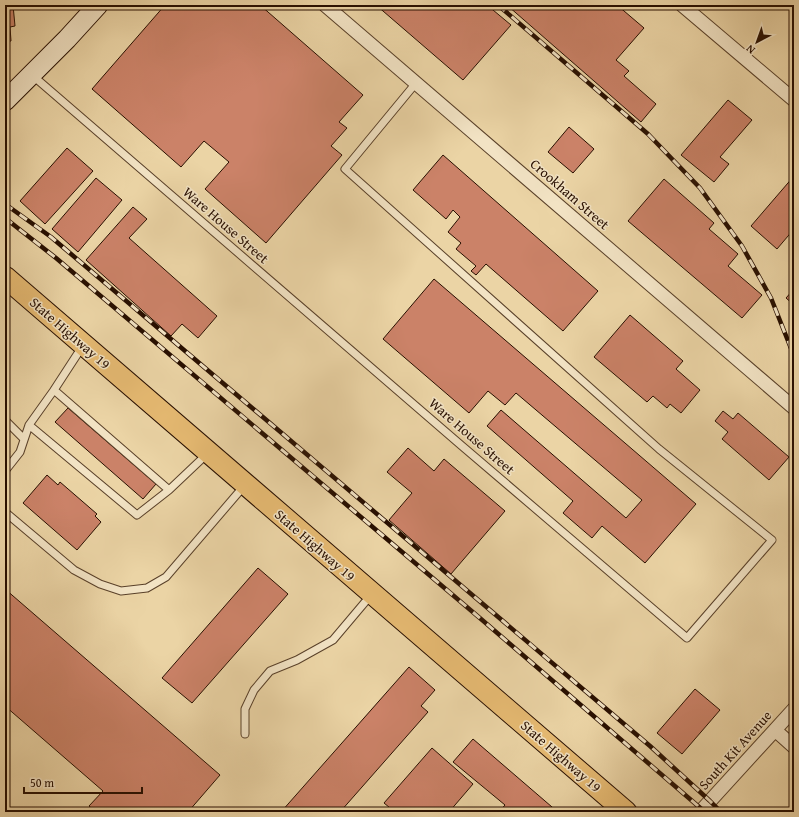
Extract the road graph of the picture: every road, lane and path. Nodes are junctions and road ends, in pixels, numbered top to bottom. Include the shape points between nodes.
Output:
1 (98, 5) edge
2 (325, 5) edge
3 (682, 5) edge
4 (32, 75) junction
5 (416, 83) junction
6 (794, 100) edge
7 (5, 101) edge
8 (5, 277) edge
9 (83, 345) junction
10 (54, 390) junction
11 (794, 408) edge
12 (5, 420) edge
13 (29, 425) junction
14 (24, 439) junction
15 (208, 453) junction
16 (5, 471) edge
17 (245, 484) junction
18 (170, 490) junction
19 (5, 512) edge
20 (372, 594) junction
21 (794, 709) edge
22 (775, 730) junction
23 (245, 734) dead end
24 (794, 747) edge
25 (626, 812) edge
26 (700, 812) edge

1 - 4 street
2 - 5 street, Crookham Street
3 - 6 street
4 - 5 lane, Ware House Street via 687,638 772,540 659,449 345,169
4 - 7 street
5 - 11 street, Crookham Street
8 - 9 main road, State Highway 19
9 - 10 lane
9 - 15 main road, State Highway 19
10 - 13 lane
10 - 18 lane
12 - 14 lane
13 - 14 lane
13 - 18 lane via 137,515
14 - 16 lane via 20,452
15 - 17 main road, State Highway 19
15 - 18 lane
17 - 19 lane via 166,577 147,588 121,591 100,584 74,570
17 - 20 main road, State Highway 19
20 - 23 lane via 333,640 297,660 270,671 254,690 245,709
20 - 25 main road, State Highway 19
21 - 22 street, South Kit Avenue
22 - 24 street
22 - 26 street, South Kit Avenue

